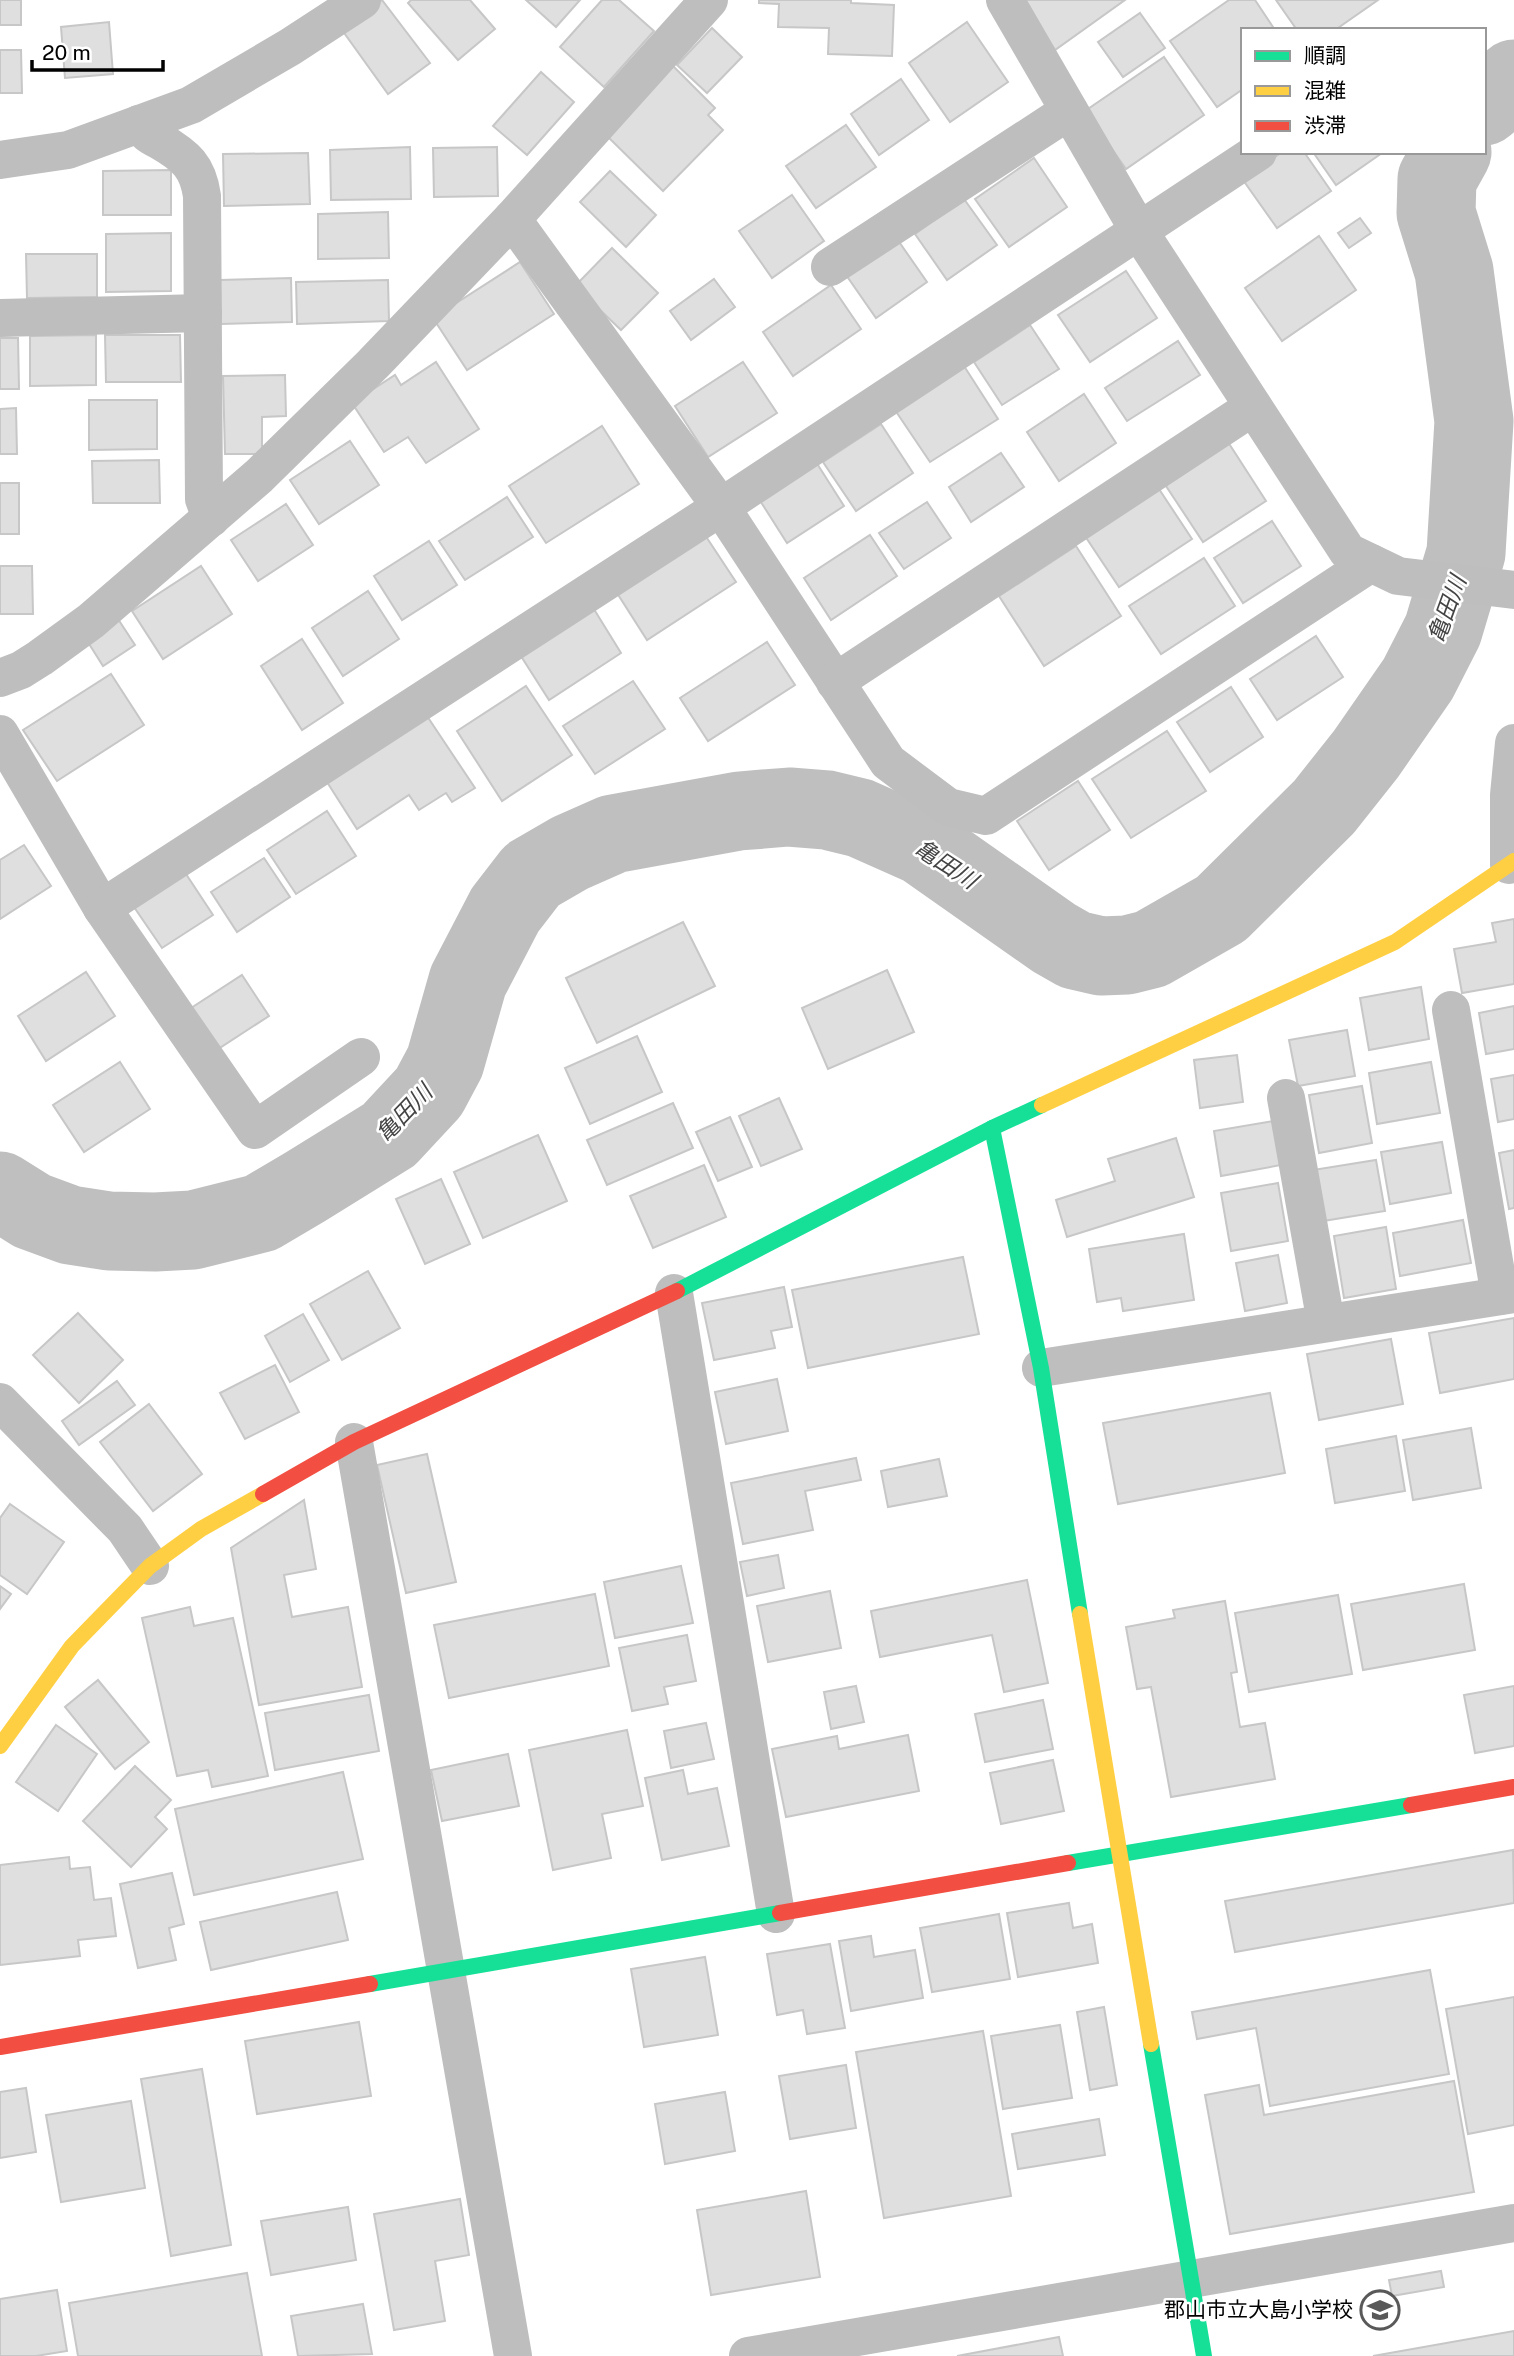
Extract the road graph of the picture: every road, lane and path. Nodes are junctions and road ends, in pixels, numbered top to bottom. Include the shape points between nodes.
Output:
1 (362, 0) edge
2 (709, 0) edge
3 (1005, 0) edge
4 (1069, 111) junction
5 (139, 124) junction
6 (1255, 154) edge
7 (0, 160) edge
8 (512, 219) junction
9 (1139, 231) junction
10 (830, 267) dead end
11 (203, 313) junction
12 (0, 318) edge
13 (1253, 407) junction
14 (720, 507) junction
15 (211, 518) junction
16 (1385, 570) junction
17 (1514, 590) edge
18 (0, 678) edge
19 (835, 682) junction
20 (0, 734) edge
21 (1514, 743) edge
22 (1512, 863) edge
23 (102, 908) junction
24 (1451, 1010) dead end
25 (361, 1057) dead end
26 (1286, 1098) dead end
27 (992, 1128) junction
28 (674, 1293) junction
29 (1507, 1295) edge
30 (1326, 1323) junction
31 (1041, 1368) junction
32 (0, 1402) edge
33 (355, 1442) junction
34 (150, 1566) junction
35 (0, 1746) edge
36 (1514, 1787) edge
37 (1118, 1854) junction
38 (776, 1914) junction
39 (447, 1973) junction
40 (0, 2046) edge
41 (1514, 2223) edge
42 (1191, 2280) junction
43 (513, 2356) edge
44 (748, 2356) edge
45 (1204, 2356) edge

1 - 5 street via 191,105
2 - 8 street
3 - 4 street
4 - 9 street
4 - 10 street
5 - 7 street via 68,150
5 - 11 street via 145,133 186,158 200,180
6 - 9 street
8 - 14 street
8 - 15 street via 373,364
9 - 13 street
9 - 14 street
11 - 12 street
11 - 15 street via 204,499
13 - 16 street via 1348,552
13 - 19 street
14 - 19 street
14 - 23 street
15 - 18 street via 83,627 30,664
16 - 17 street
16 - 19 street via 986,816 948,807 888,762
20 - 23 street
21 - 22 street via 1509,795
22 - 27 street via 1395,943
23 - 25 street via 255,1130
24 - 29 street
26 - 30 street
27 - 28 street
27 - 31 street
28 - 33 street
28 - 38 street
29 - 30 street
30 - 31 street
31 - 37 street
32 - 34 street via 125,1529
33 - 34 street via 201,1529
33 - 39 street
34 - 35 street via 72,1646
36 - 37 street
37 - 38 street
37 - 42 street
38 - 39 street
39 - 40 street
39 - 43 street
41 - 42 street
42 - 44 street
42 - 45 street

